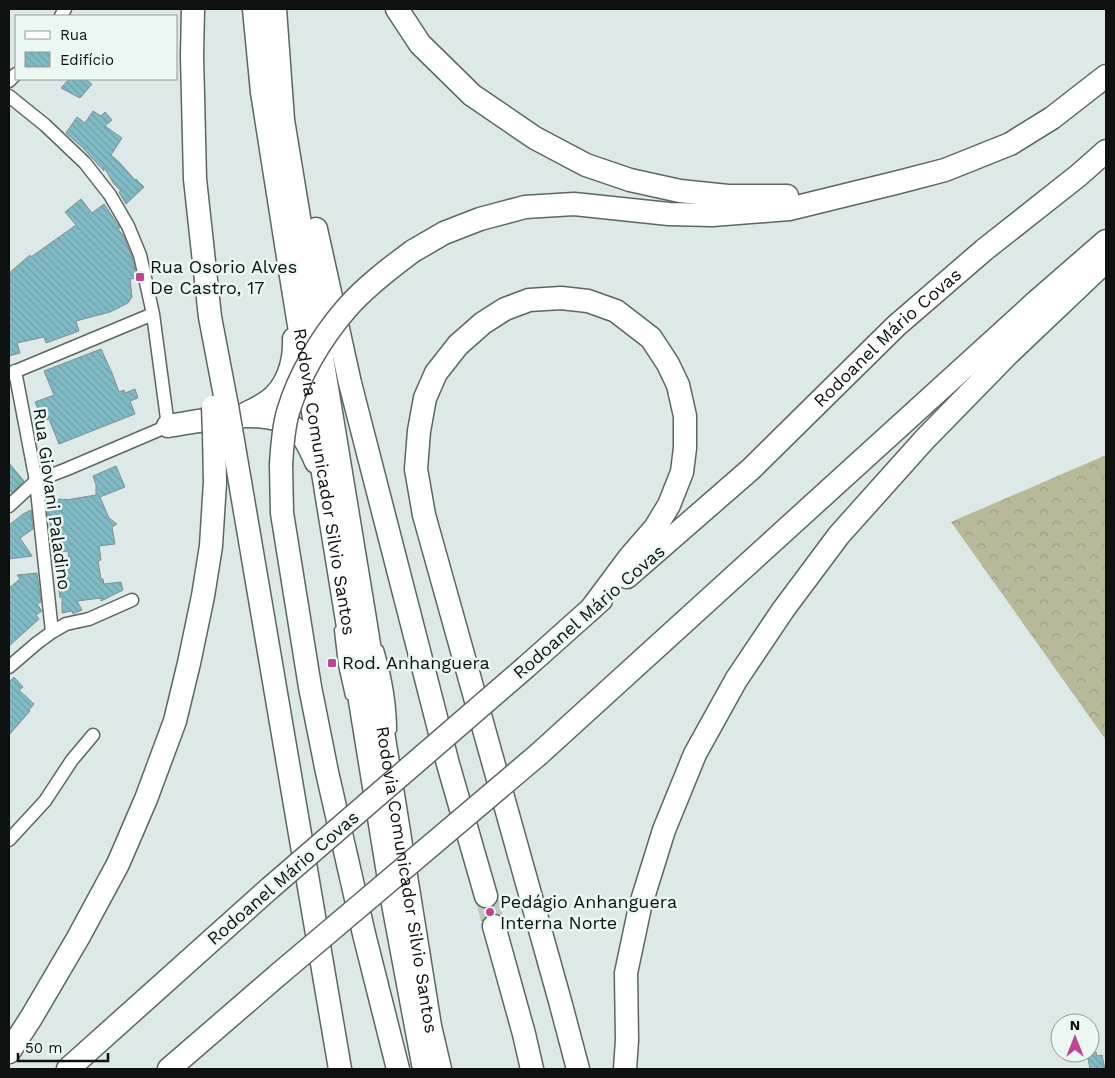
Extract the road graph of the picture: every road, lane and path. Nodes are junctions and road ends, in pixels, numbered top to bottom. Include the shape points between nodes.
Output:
1 (193, 9) edge
2 (254, 9) edge
3 (275, 9) edge
4 (398, 9) edge
5 (278, 47) junction
6 (1106, 76) edge
7 (9, 96) edge
8 (1106, 151) edge
9 (840, 196) junction
10 (1106, 241) edge
11 (1106, 261) edge
12 (291, 276) junction
13 (153, 314) junction
14 (12, 372) edge
15 (225, 418) junction
16 (168, 426) junction
17 (36, 482) junction
18 (326, 488) junction
19 (9, 506) edge
20 (339, 571) junction
21 (132, 600) dead end
22 (591, 609) junction
23 (338, 611) dead end
24 (364, 613) junction
25 (338, 626) dead end
26 (52, 632) junction
27 (9, 667) edge
28 (93, 735) dead end
29 (393, 735) dead end
30 (368, 744) junction
31 (393, 745) dead end
32 (392, 792) junction
33 (9, 840) edge
34 (486, 896) tunnel mouth
35 (494, 926) tunnel mouth
36 (191, 1051) junction
37 (9, 1052) edge
38 (68, 1069) edge
39 (169, 1069) edge
40 (174, 1069) edge
41 (340, 1069) edge
42 (398, 1069) edge
43 (424, 1069) edge
44 (440, 1069) edge
45 (532, 1069) edge
46 (578, 1069) edge
47 (625, 1069) edge

1 - 15 highway via 195,179
2 - 12 highway, Rodovia Comunicador Silvio Santos via 262,92
3 - 5 highway, Rodovia Comunicador Silvio Santos
4 - 9 highway via 420,44 472,95 535,138 586,165 630,180 680,191 728,196
5 - 24 highway, Rodovia Comunicador Silvio Santos via 283,120
5 - 34 highway via 350,383 448,764
6 - 9 highway via 1052,118 1010,144 945,170
7 - 13 street via 85,163 110,195 140,255
8 - 22 highway, Rodoanel Mário Covas via 896,326 751,470
9 - 42 highway, bridge via 789,209 712,215 574,204 525,207 480,219 444,233 384,273 347,308 319,345 299,384 288,413 283,440 282,513 319,734
10 - 36 highway, bridge via 539,754
11 - 47 highway via 925,439 845,529 783,610 736,680 695,754 664,830 640,907 626,973
12 - 15 highway via 294,347 291,368 282,388 269,401
12 - 18 highway, Rodovia Comunicador Silvio Santos
13 - 14 street
13 - 16 street
14 - 17 street, Rua Giovani Paladino
15 - 16 highway
15 - 18 highway via 274,418 297,430 310,449
15 - 37 highway via 214,482 211,546 203,596 175,721 118,864 74,946
15 - 41 highway
16 - 17 street
17 - 19 street
17 - 26 street, Rua Giovani Paladino
18 - 20 highway, Rodovia Comunicador Silvio Santos
20 - 23 lane
20 - 30 highway, Rodovia Comunicador Silvio Santos
21 - 26 street
22 - 38 highway, Rodoanel Mário Covas, bridge via 270,888
22 - 46 highway via 655,528 669,505 682,472 685,416 678,385 651,338 616,311 588,301 561,298 529,300 483,322 436,372 425,398 416,469 424,515
24 - 29 lane via 380,648 390,687
24 - 32 highway, Rodovia Comunicador Silvio Santos
25 - 30 lane via 347,689
26 - 27 street
28 - 33 street via 44,801
30 - 43 highway, Rodovia Comunicador Silvio Santos via 393,904
31 - 32 lane
32 - 44 highway, Rodovia Comunicador Silvio Santos via 430,1026
35 - 45 highway
36 - 39 highway
36 - 40 highway

